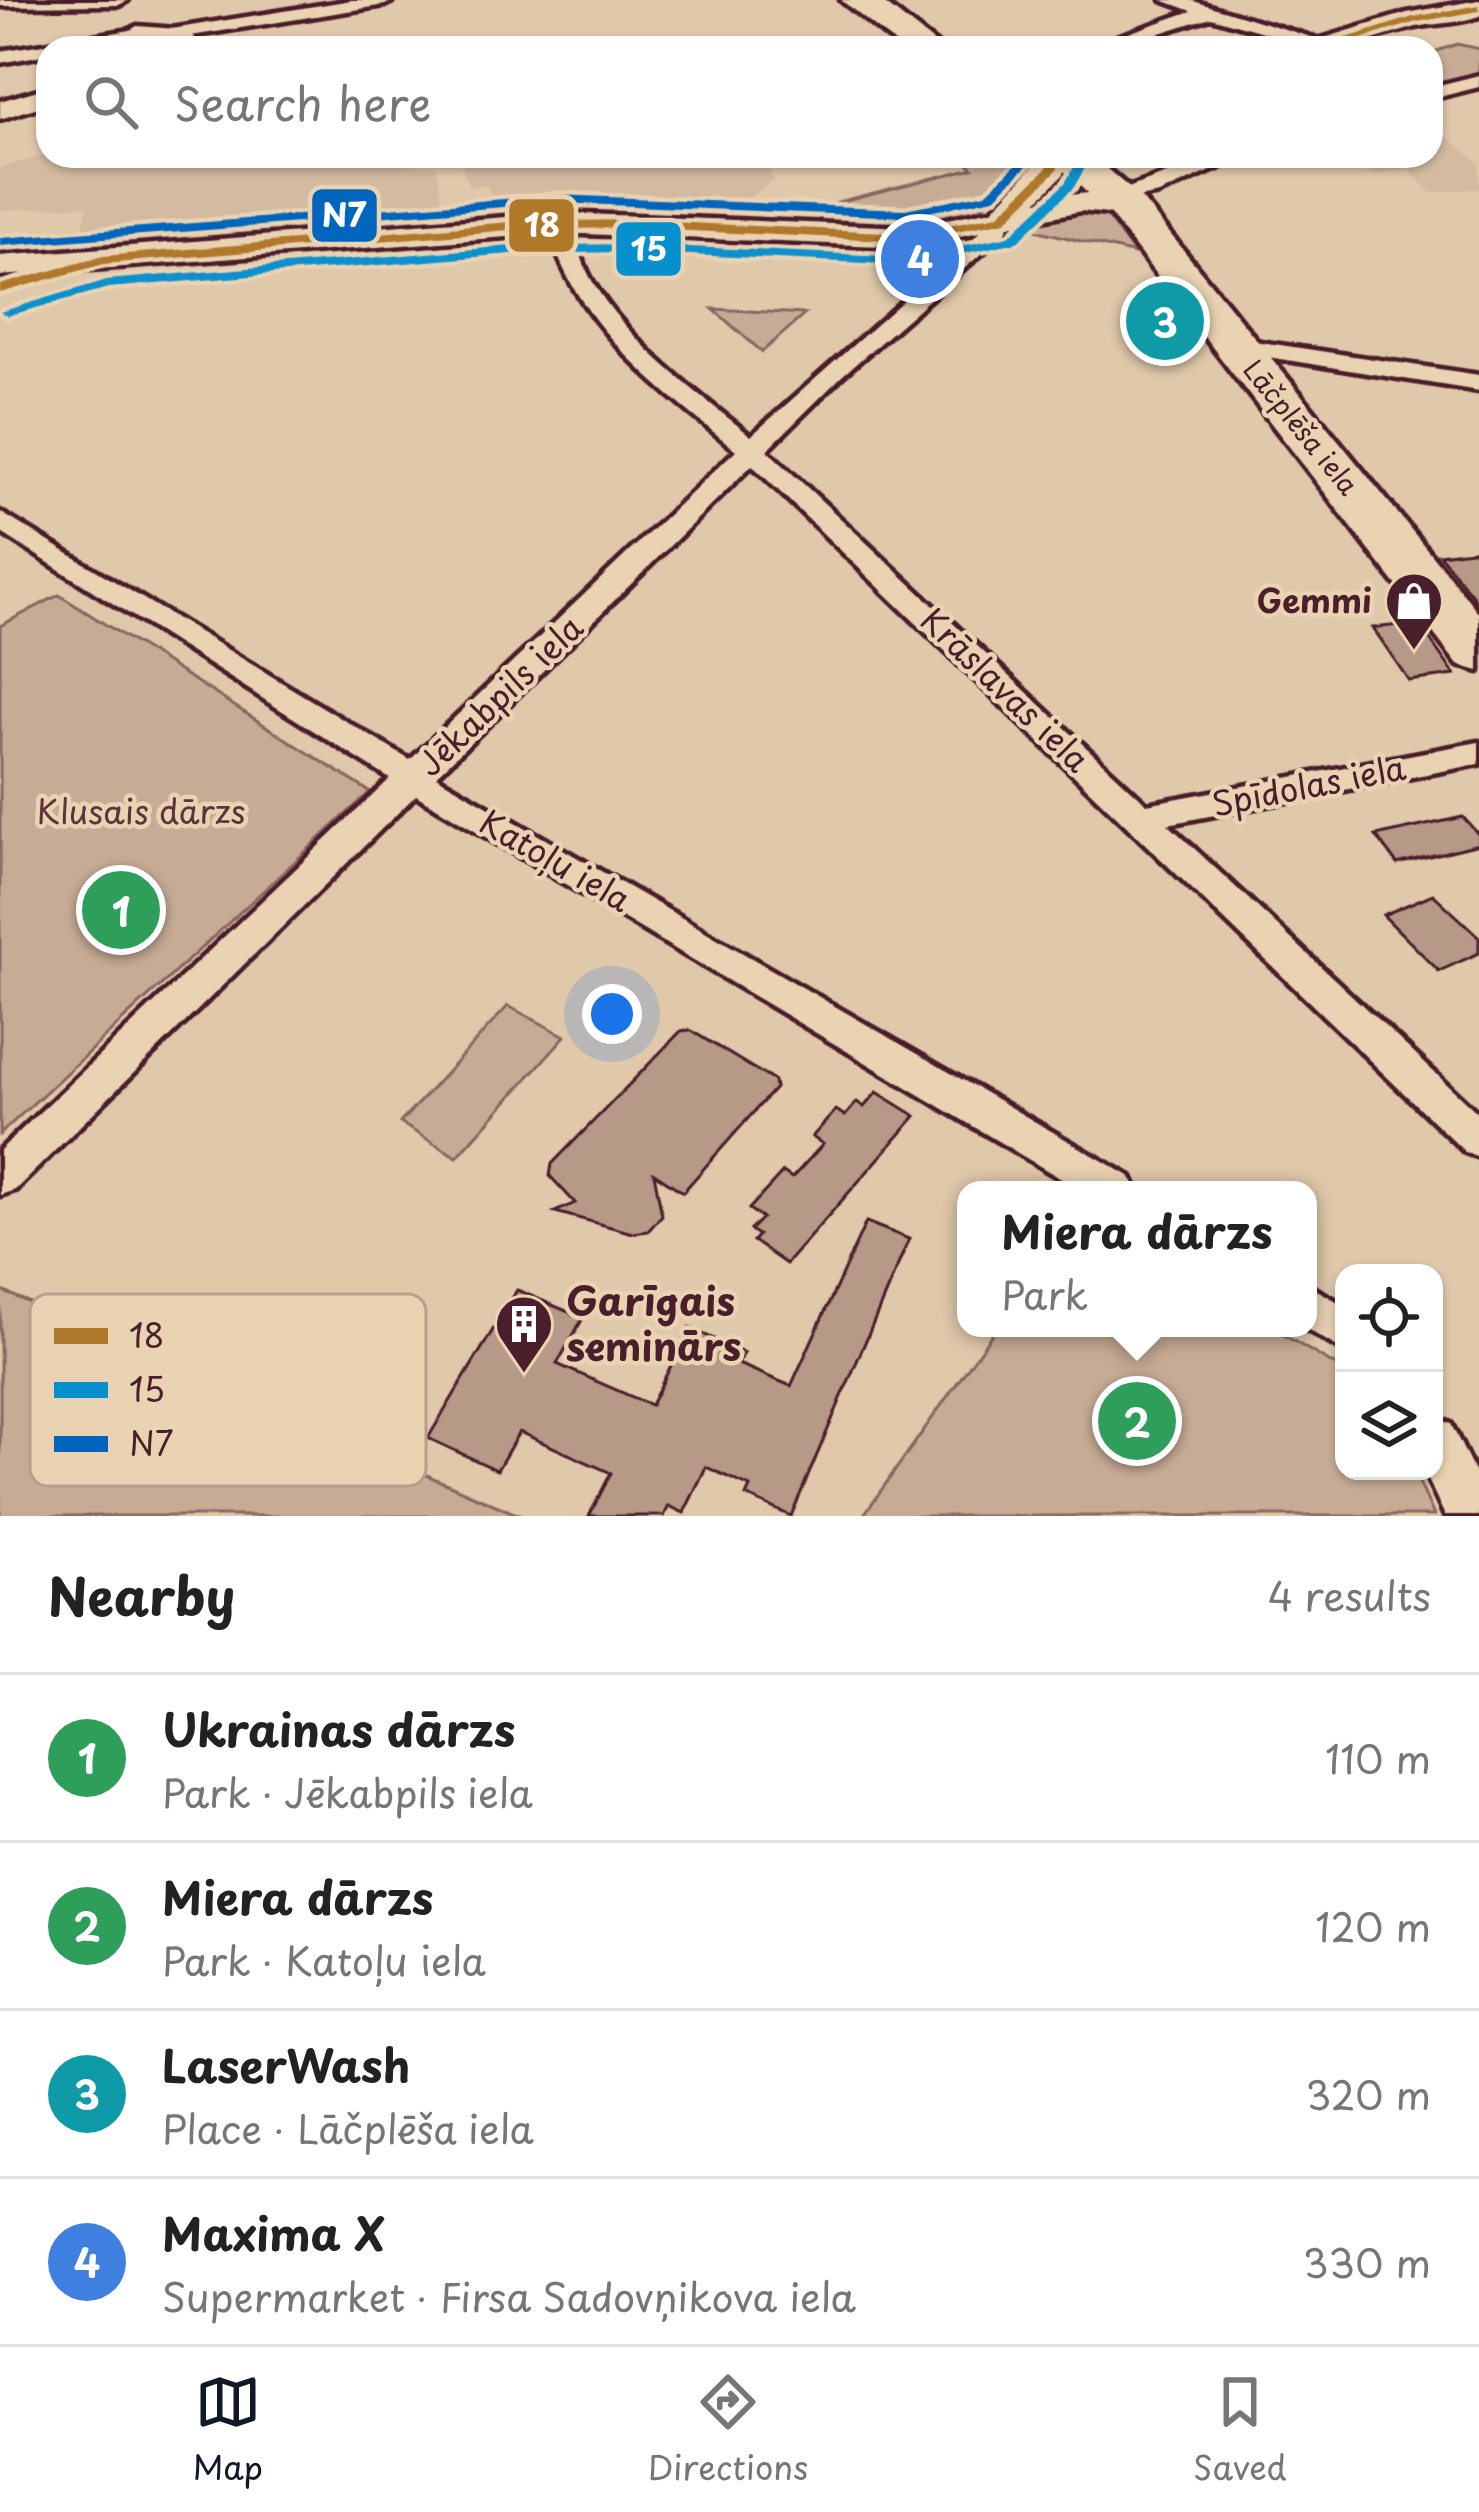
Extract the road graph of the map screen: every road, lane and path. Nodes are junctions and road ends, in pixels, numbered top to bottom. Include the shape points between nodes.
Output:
1 (32, 0) edge
2 (120, 0) edge
3 (385, 0) edge
4 (858, 0) edge
5 (1171, 0) edge
6 (0, 1) edge
7 (1466, 8) edge
8 (1208, 12) junction
9 (1479, 34) edge
10 (131, 36) edge
11 (211, 36) edge
12 (907, 36) edge
13 (1132, 36) edge
14 (1288, 36) edge
15 (1360, 36) edge
16 (1418, 36) edge
17 (36, 50) edge
18 (0, 57) edge
19 (1479, 81) edge
20 (1443, 89) edge
21 (36, 90) edge
22 (36, 99) edge
23 (0, 100) edge
24 (0, 110) edge
25 (1052, 168) edge
26 (1083, 168) edge
27 (1204, 168) edge
28 (1121, 202) junction
29 (1002, 218) junction
30 (559, 224) junction
31 (103, 260) junction
32 (0, 266) edge
33 (0, 290) edge
34 (1234, 345) junction
35 (1479, 383) edge
36 (751, 449) junction
37 (0, 520) edge
38 (1479, 652) edge
39 (1479, 754) edge
40 (415, 779) junction
41 (1139, 818) junction
42 (1479, 1140) edge
43 (0, 1177) edge
44 (1101, 1181) edge
45 (1443, 1459) edge
46 (1470, 1516) edge

1 - 2 street
1 - 6 street
2 - 10 street
3 - 11 street
4 - 12 highway
5 - 8 street
7 - 9 street
7 - 15 street
7 - 16 street
8 - 13 street
8 - 14 street
17 - 18 street
19 - 20 street
21 - 23 street
22 - 24 street
25 - 29 street
26 - 28 highway, Lāčplēša iela
27 - 28 street
28 - 29 street
28 - 34 highway, Lāčplēša iela
29 - 30 street via 866,238
29 - 36 street, Jēkabpils iela
30 - 31 street
30 - 36 street, Krāslavas iela via 567,260 602,310
31 - 32 street
31 - 33 street
34 - 35 street
34 - 38 highway, Lāčplēša iela
36 - 40 street, Jēkabpils iela
36 - 41 street, Krāslavas iela
37 - 40 street, Katoļu iela
39 - 41 street, Spīdolas iela
40 - 43 street, Jēkabpils iela
40 - 44 street, Katoļu iela
41 - 42 street, Krāslavas iela
45 - 46 street

